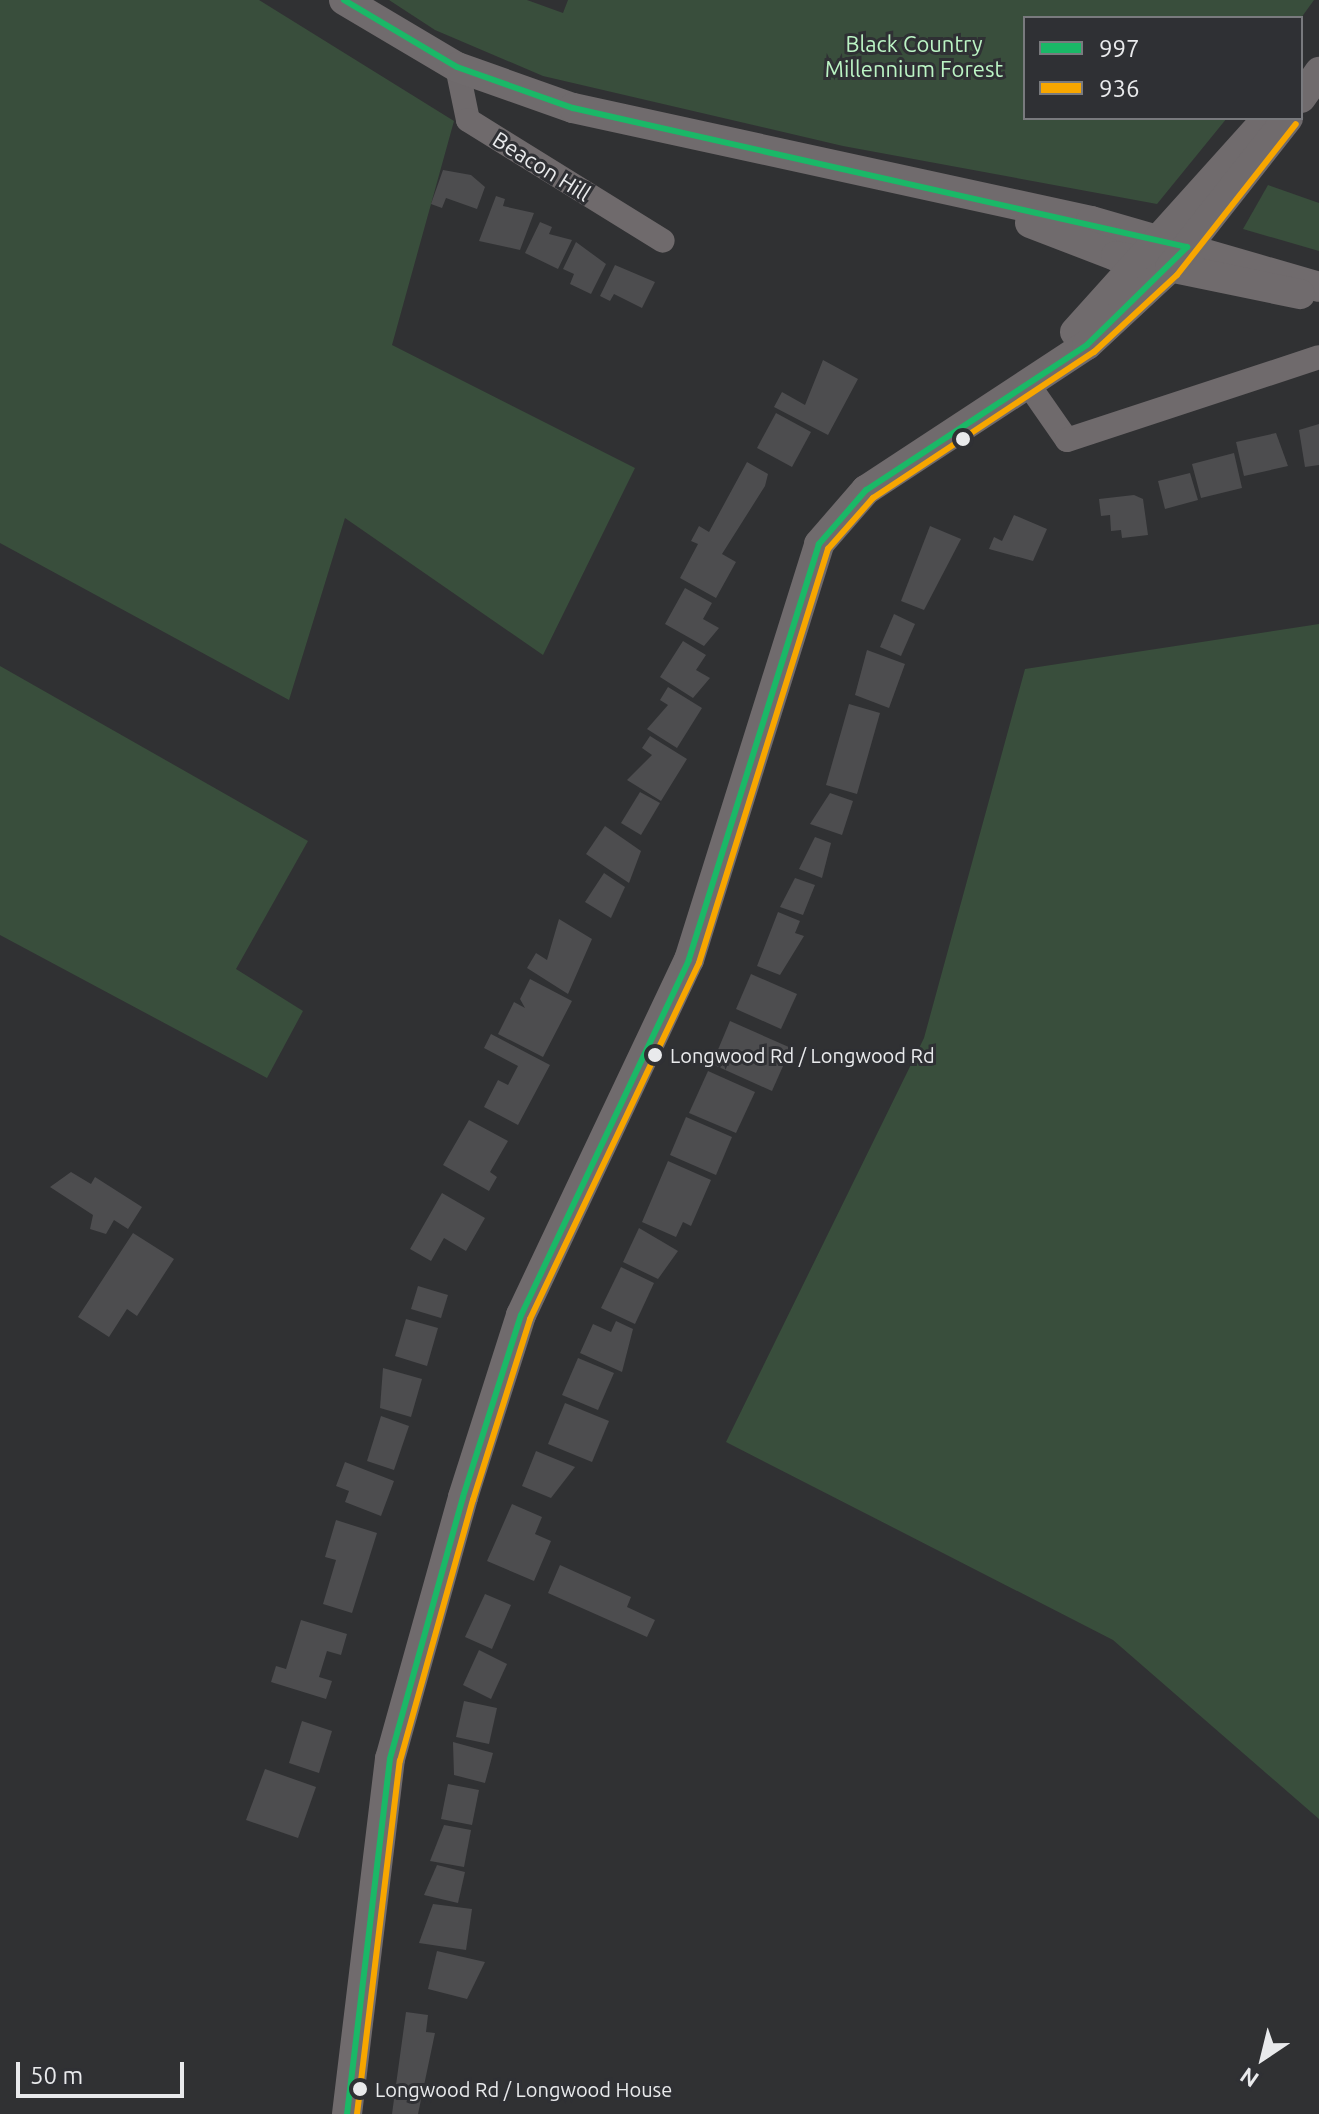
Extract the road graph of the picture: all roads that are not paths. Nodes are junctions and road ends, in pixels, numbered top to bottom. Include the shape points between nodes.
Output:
1 (344, 0) edge
2 (457, 67) junction
3 (1265, 120) edge
4 (1286, 120) edge
5 (663, 241) dead end
6 (1164, 254) junction
7 (1319, 287) edge
8 (1319, 297) edge
9 (1319, 357) edge
10 (1028, 384) junction
11 (347, 2114) edge

1 - 2 main road
2 - 5 street, Beacon Hill via 468,120
2 - 6 main road via 573,108 946,192
3 - 6 main road
4 - 6 main road
6 - 7 main road
6 - 8 main road
6 - 10 main road via 1087,345
9 - 10 street via 1067,440
10 - 11 main road via 866,490 815,555 689,960 521,1315 467,1482 390,1759

